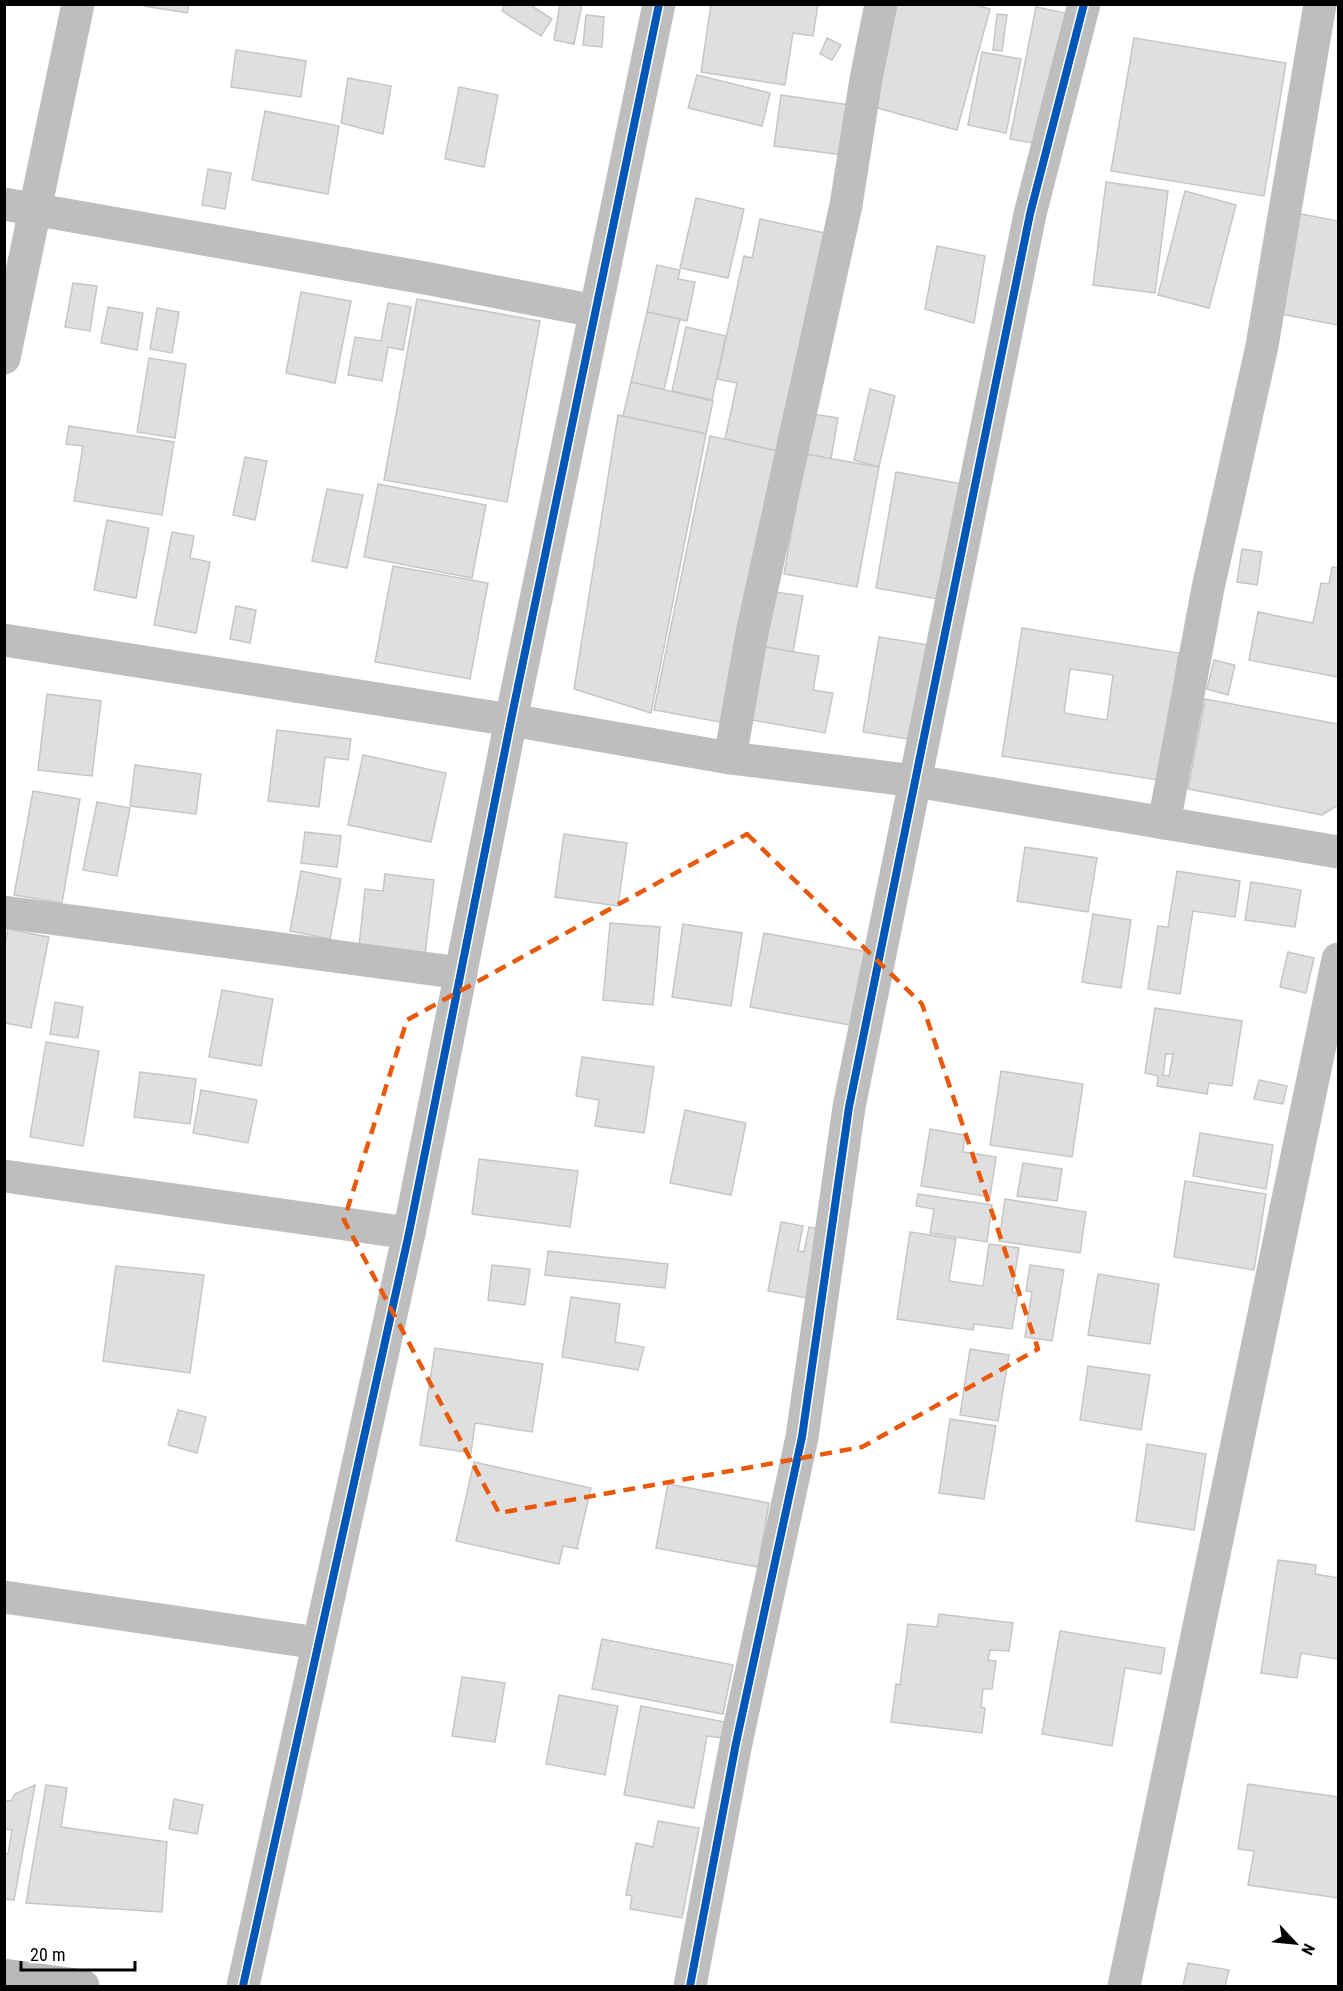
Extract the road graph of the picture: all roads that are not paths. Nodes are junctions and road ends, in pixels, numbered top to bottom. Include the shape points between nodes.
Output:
1 (78, 4) edge
2 (659, 4) edge
3 (881, 4) edge
4 (1084, 4) edge
5 (1321, 4) edge
6 (1338, 8) edge
7 (4, 204) edge
8 (36, 210) junction
9 (595, 311) junction
10 (4, 358) edge
11 (4, 640) edge
12 (511, 720) junction
13 (730, 758) junction
14 (915, 781) junction
15 (1164, 823) junction
16 (1338, 852) edge
17 (4, 912) edge
18 (1338, 959) edge
19 (461, 973) junction
20 (4, 1176) edge
21 (409, 1233) junction
22 (4, 1598) edge
23 (318, 1643) junction
24 (4, 1975) edge
25 (83, 1986) edge
26 (243, 1986) edge
27 (690, 1986) edge
28 (1124, 1986) edge

1 - 8 street
2 - 9 street
3 - 13 street via 846,205 752,633
4 - 14 street via 1030,214
5 - 6 street
5 - 15 street via 1262,346 1208,588
7 - 8 street
8 - 9 street
8 - 10 street
9 - 12 street
11 - 12 street
12 - 13 street
12 - 19 street
13 - 14 street
14 - 15 street
14 - 27 street via 849,1107 802,1437 736,1743
15 - 16 street
17 - 19 street
18 - 28 street
19 - 21 street
20 - 21 street
21 - 23 street
22 - 23 street
23 - 26 street
24 - 25 main road

